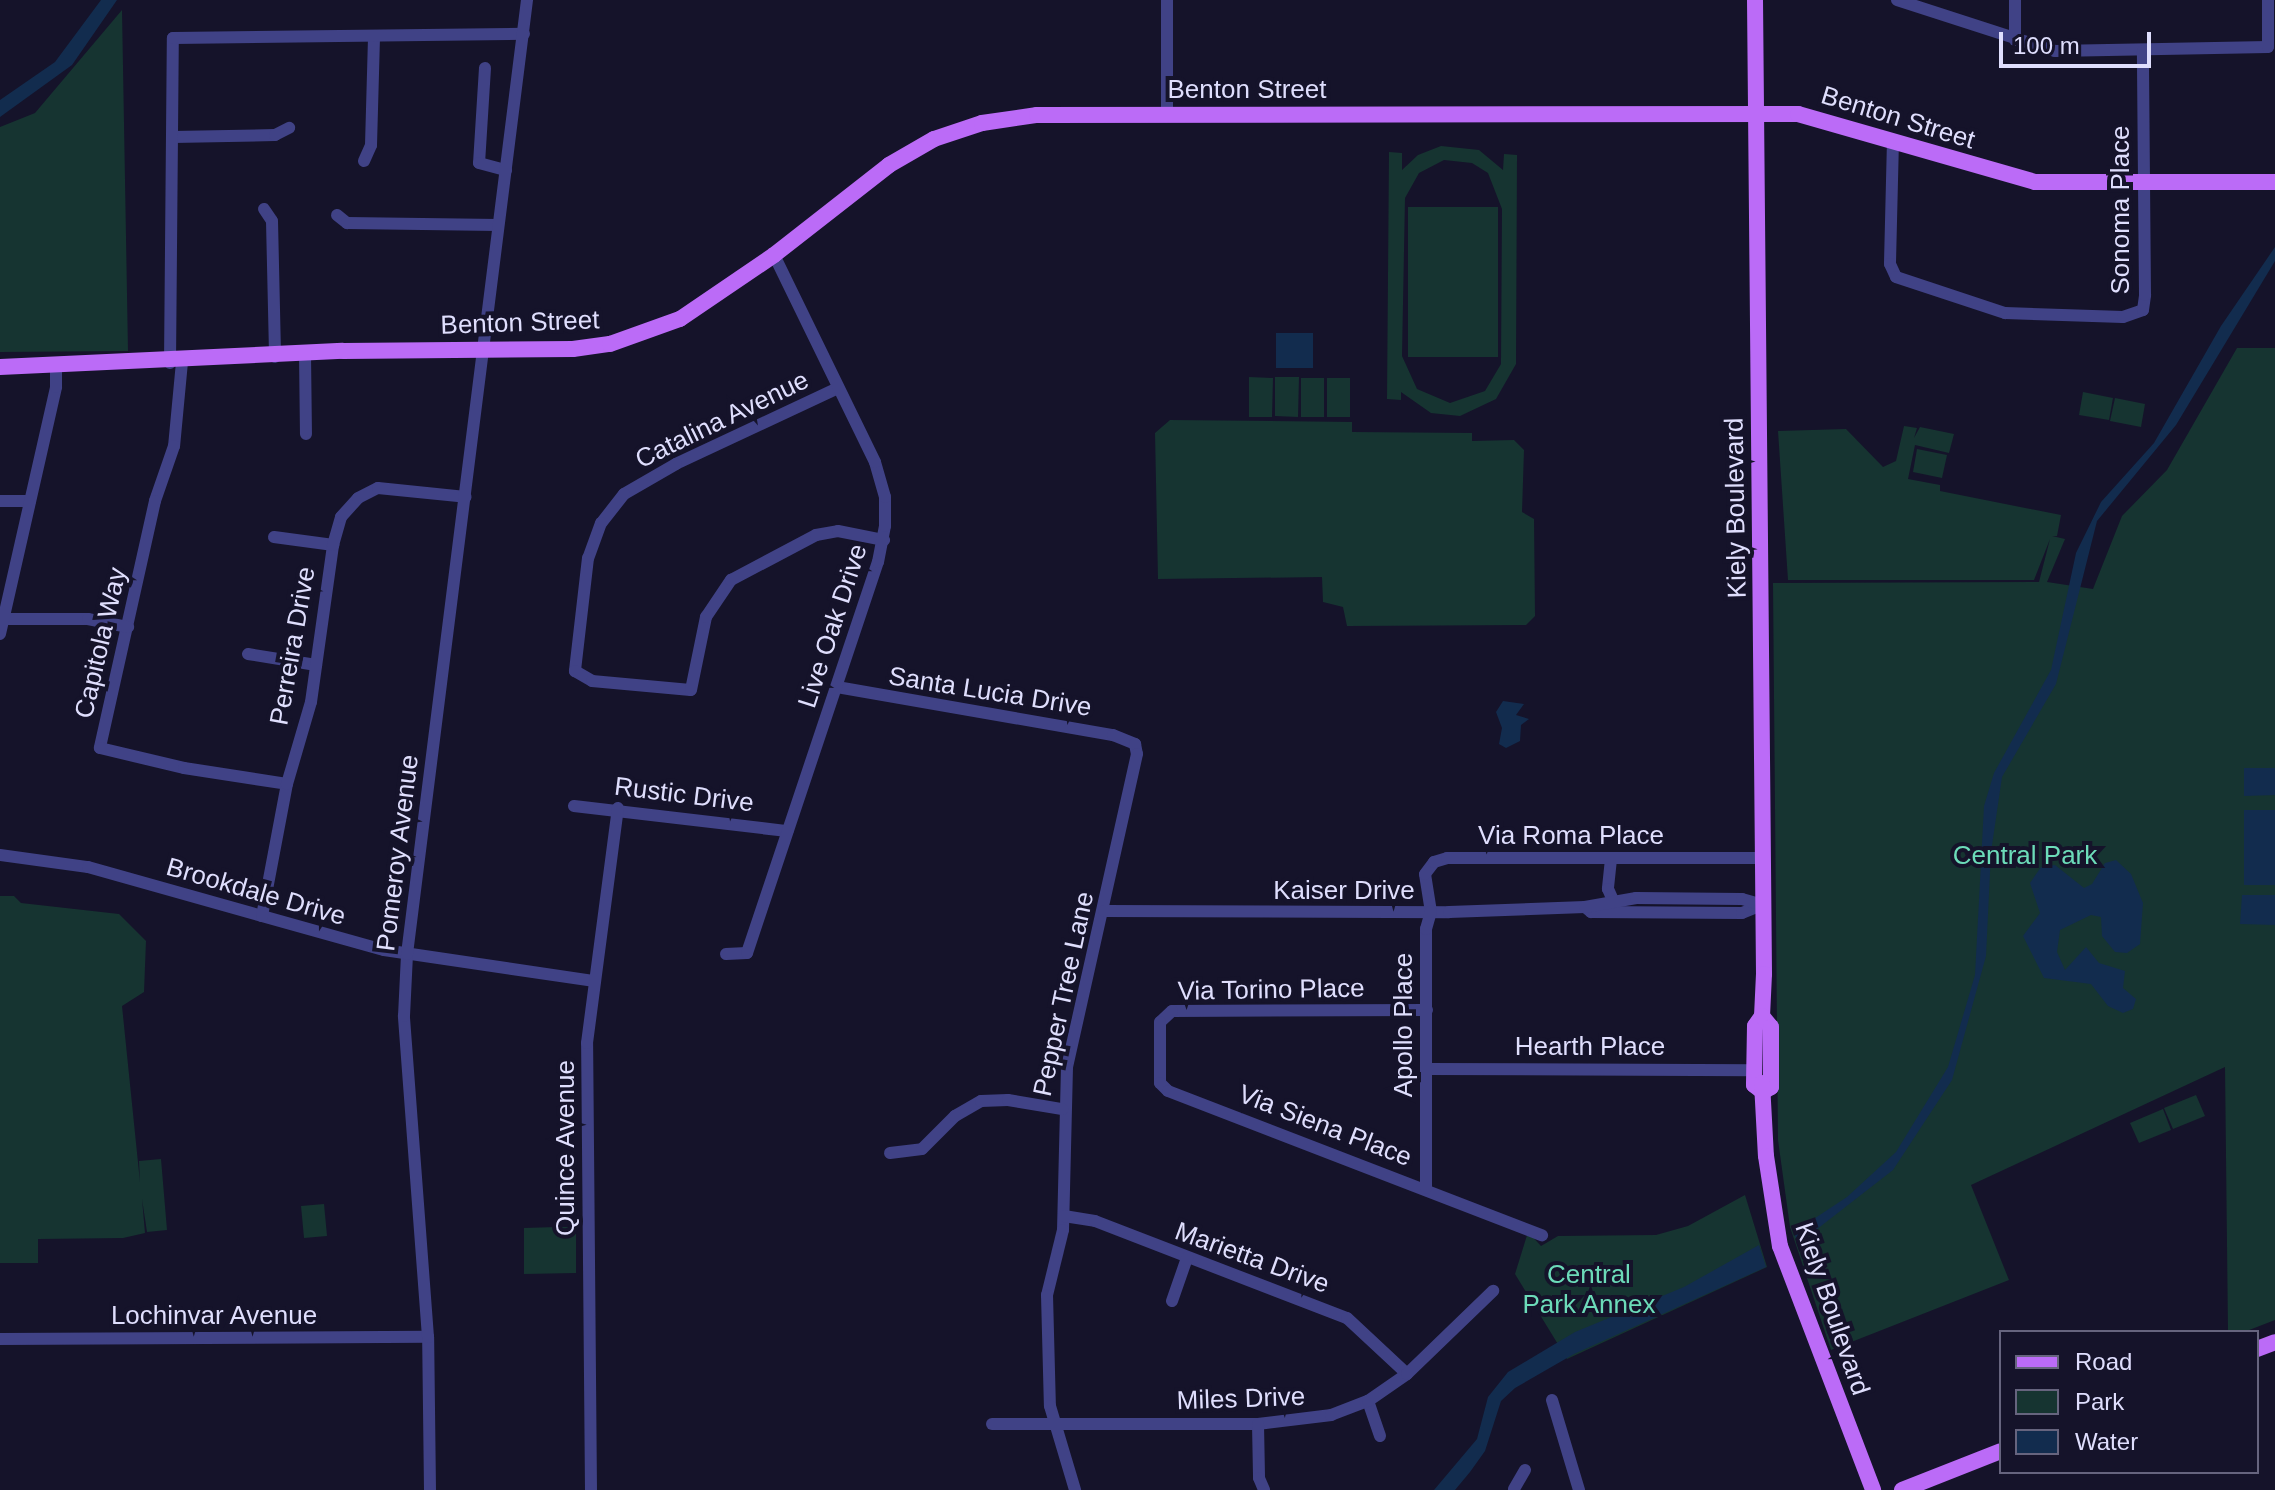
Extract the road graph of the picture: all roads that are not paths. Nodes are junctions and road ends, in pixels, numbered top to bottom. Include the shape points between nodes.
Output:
1 (527, 0) edge
2 (1167, 0) edge
3 (1755, 0) edge
4 (1897, 0) edge
5 (2015, 0) edge
6 (2268, 0) edge
7 (524, 34) junction
8 (374, 36) junction
9 (2015, 40) junction
10 (2143, 51) junction
11 (485, 68) dead end
12 (1755, 113) junction
13 (1167, 114) junction
14 (289, 128) dead end
15 (173, 137) junction
16 (1893, 140) junction
17 (364, 161) dead end
18 (506, 170) junction
19 (2275, 182) edge
20 (2144, 183) junction
21 (264, 209) dead end
22 (337, 215) dead end
23 (498, 225) junction
24 (774, 255) junction
25 (484, 350) junction
26 (305, 354) junction
27 (275, 357) junction
28 (176, 362) junction
29 (56, 366) junction
30 (0, 367) edge
31 (838, 388) junction
32 (306, 434) dead end
33 (466, 497) junction
34 (0, 501) edge
35 (30, 501) junction
36 (274, 537) dead end
37 (884, 540) junction
38 (333, 545) junction
39 (2, 619) edge
40 (128, 627) junction
41 (0, 634) edge
42 (248, 654) dead end
43 (316, 665) junction
44 (837, 687) junction
45 (1135, 744) joint
46 (287, 784) junction
47 (574, 806) dead end
48 (618, 808) junction
49 (788, 831) junction
50 (0, 855) edge
51 (1762, 858) junction
52 (1611, 859) junction
53 (1619, 904) junction
54 (1763, 905) junction
55 (1104, 911) junction
56 (1431, 912) junction
57 (262, 916) junction
58 (407, 954) junction
59 (726, 954) dead end
60 (595, 981) junction
61 (1427, 1010) junction
62 (1164, 1014) joint
63 (1762, 1016) junction
64 (1426, 1069) junction
65 (1754, 1070) junction
66 (1763, 1092) junction
67 (1062, 1109) junction
68 (890, 1153) dead end
69 (1426, 1188) junction
70 (1064, 1216) junction
71 (1542, 1235) dead end
72 (1187, 1258) junction
73 (1493, 1291) dead end
74 (1172, 1301) dead end
75 (428, 1337) junction
76 (0, 1339) edge
77 (1407, 1374) junction
78 (1552, 1400) dead end
79 (1368, 1401) junction
80 (992, 1424) dead end
81 (1055, 1424) junction
82 (1258, 1424) junction
83 (1380, 1436) dead end
84 (1999, 1452) edge
85 (1525, 1470) dead end
86 (430, 1490) edge
87 (591, 1490) edge
88 (1075, 1490) edge
89 (1264, 1490) edge
90 (1514, 1490) edge
91 (1579, 1490) edge
92 (1873, 1490) edge
93 (1902, 1490) edge

1 - 7 street, Pomeroy Avenue
2 - 13 street
3 - 12 main road, Kiely Boulevard
4 - 9 street
5 - 9 street
6 - 10 street via 2268,47
7 - 8 street
7 - 18 street, Pomeroy Avenue
8 - 15 street via 173,38
8 - 17 street via 371,145
9 - 10 street via 2055,51
10 - 20 street, Sonoma Place
11 - 18 street via 479,163
12 - 13 main road, Benton Street
12 - 16 main road, Benton Street via 1812,116
12 - 51 main road, Kiely Boulevard
13 - 24 main road, Benton Street via 1037,115 959,130 889,165
14 - 15 street via 275,135
15 - 28 street
16 - 20 main road, Benton Street via 2018,179
16 - 20 street, Sonoma Place via 1891,271 1916,288 2005,313 2097,318 2143,310
18 - 23 street, Pomeroy Avenue
19 - 20 main road, Benton Street
21 - 27 street via 272,221
22 - 23 street via 347,223
23 - 25 street, Pomeroy Avenue
24 - 25 main road, Benton Street via 657,329 573,349
24 - 31 street, Live Oak Drive
25 - 26 main road, Benton Street
25 - 33 street, Pomeroy Avenue
26 - 27 main road, Benton Street
26 - 32 street
27 - 28 main road, Benton Street
28 - 29 main road, Benton Street
28 - 40 street, Capitola Way via 174,446 155,501
29 - 30 main road, Benton Street
29 - 35 street
31 - 37 street, Live Oak Drive via 881,479
31 - 37 street, Catalina Avenue via 624,494 601,523 588,558 575,671 592,681 691,690 706,617 731,580 816,535 838,531
33 - 38 street, Perreira Drive via 378,488 358,498 341,517
33 - 58 street, Pomeroy Avenue
34 - 35 street
35 - 39 street
36 - 38 street
37 - 44 street, Live Oak Drive
38 - 43 street, Perreira Drive
39 - 40 street via 88,619
39 - 41 street
40 - 46 street, Capitola Way via 100,748
42 - 43 street
43 - 46 street, Perreira Drive
44 - 45 street, Santa Lucia Drive via 1113,735
44 - 49 street, Live Oak Drive
45 - 55 street, Pepper Tree Lane
46 - 57 street, Perreira Drive
47 - 48 street, Rustic Drive
48 - 49 street, Rustic Drive
48 - 60 street, Quince Avenue
49 - 59 street, Live Oak Drive via 747,953
50 - 57 street, Brookdale Drive via 88,867
51 - 52 street, Via Roma Place
51 - 54 main road, Kiely Boulevard
52 - 53 street
52 - 56 street, Via Roma Place via 1434,862 1425,874
53 - 54 street, Kaiser Drive via 1742,913
53 - 56 street, Kaiser Drive via 1591,912 1585,907
54 - 63 main road, Kiely Boulevard
55 - 56 street, Kaiser Drive
55 - 67 street, Pepper Tree Lane
56 - 61 street, Apollo Place via 1426,929
57 - 58 street, Brookdale Drive
58 - 60 street, Brookdale Drive
58 - 75 street, Pomeroy Avenue via 404,1016
60 - 87 street, Quince Avenue via 587,1043
61 - 62 street, Via Torino Place
61 - 64 street, Apollo Place
62 - 69 street, Via Siena Place via 1159,1075 1168,1091
63 - 65 main road, Kiely Boulevard via 1755,1026
63 - 66 main road, Kiely Boulevard via 1771,1027 1771,1087
64 - 65 street, Hearth Place
64 - 69 street, Apollo Place
65 - 66 main road, Kiely Boulevard via 1754,1085
66 - 92 main road, Kiely Boulevard via 1780,1246
67 - 68 street via 981,1101 955,1116 922,1149
67 - 70 street, Pepper Tree Lane
69 - 71 street, Via Siena Place
70 - 72 street, Marietta Drive via 1095,1221
70 - 81 street, Pepper Tree Lane via 1045,1327
72 - 74 street
72 - 77 street, Marietta Drive via 1347,1318
73 - 77 street, Miles Drive
75 - 76 street, Lochinvar Avenue
75 - 86 street, Pomeroy Avenue
77 - 79 street, Miles Drive
78 - 91 street
79 - 82 street, Miles Drive via 1331,1415
79 - 83 street
80 - 81 street, Miles Drive
81 - 82 street, Miles Drive
81 - 88 street, Pepper Tree Lane
82 - 89 street
84 - 93 main road
85 - 90 street

